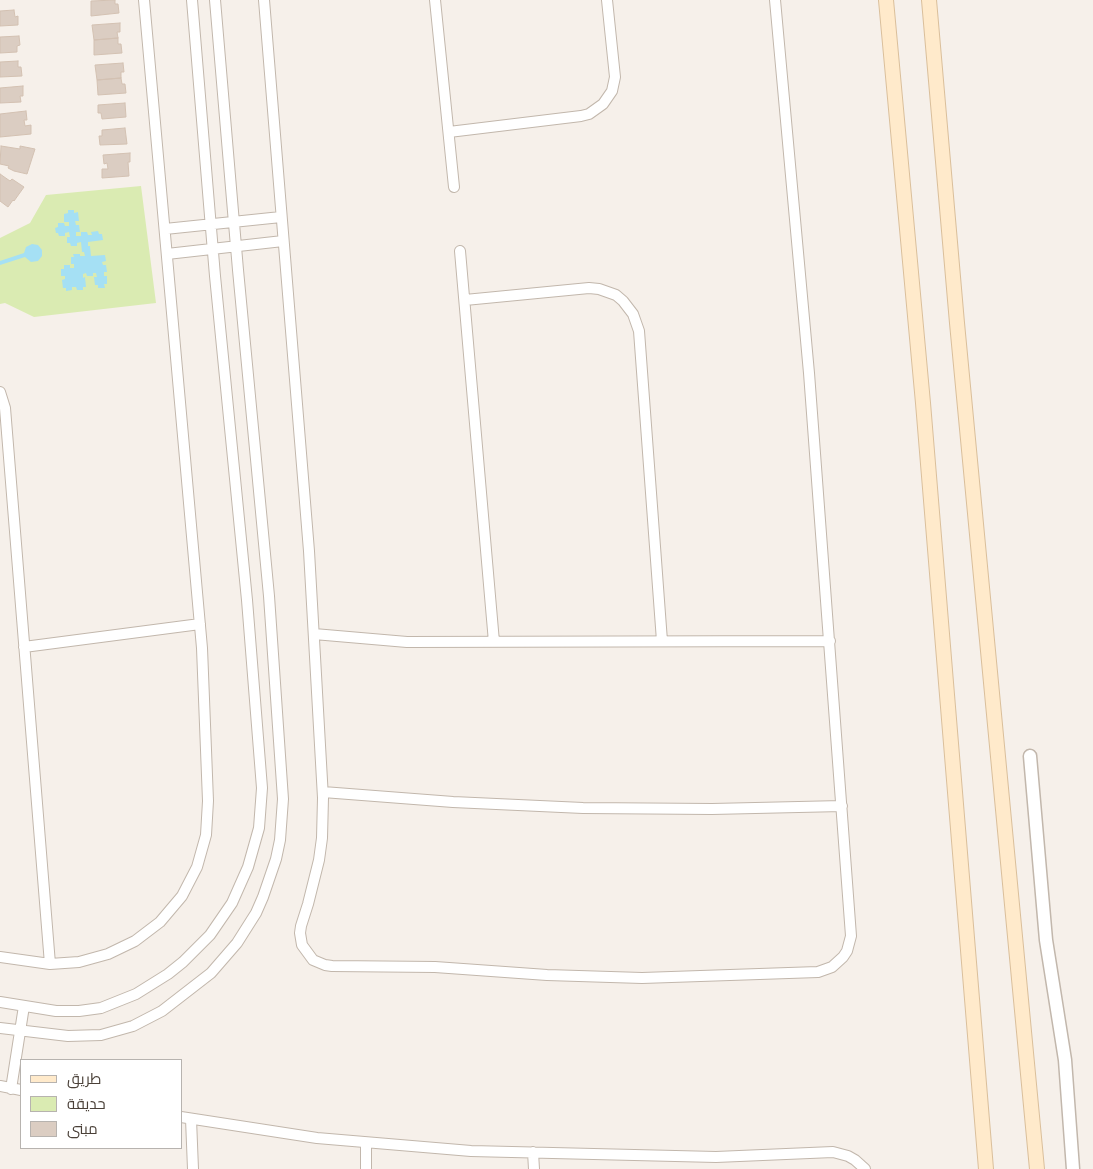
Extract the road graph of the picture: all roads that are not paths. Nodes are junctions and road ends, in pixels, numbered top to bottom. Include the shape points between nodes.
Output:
1 (144, 0) edge
2 (192, 0) edge
3 (215, 0) edge
4 (264, 0) edge
5 (435, 0) edge
6 (606, 0) edge
7 (775, 0) edge
8 (886, 0) edge
9 (929, 0) edge
10 (449, 132) junction
11 (454, 187) dead end
12 (281, 217) junction
13 (234, 222) junction
14 (211, 224) junction
15 (165, 229) junction
16 (283, 240) junction
17 (235, 246) junction
18 (213, 248) junction
19 (460, 251) dead end
20 (167, 254) junction
21 (464, 300) junction
22 (0, 392) edge
23 (200, 624) junction
24 (314, 634) junction
25 (662, 641) junction
26 (830, 641) junction
27 (494, 642) junction
28 (24, 647) junction
29 (1030, 756) dead end
30 (323, 792) junction
31 (842, 806) junction
32 (0, 957) edge
33 (50, 964) junction
34 (0, 1002) edge
35 (24, 1006) junction
36 (0, 1028) edge
37 (20, 1031) junction
38 (0, 1086) edge
39 (16, 1090) edge
40 (186, 1118) edge
41 (366, 1143) junction
42 (533, 1152) junction
43 (193, 1169) edge
44 (366, 1169) edge
45 (534, 1169) edge
46 (865, 1169) edge
47 (986, 1169) edge
48 (1037, 1169) edge
49 (1073, 1169) edge

1 - 15 street
2 - 14 street
3 - 13 street
4 - 12 street
5 - 10 street
6 - 10 street via 615,76 612,91 603,104 581,116
7 - 26 street
8 - 47 main road via 923,403
9 - 48 main road
10 - 11 street
12 - 13 street
12 - 16 street
13 - 14 street
13 - 17 street
14 - 15 street
14 - 18 street
15 - 20 street
16 - 17 street
16 - 24 street
17 - 18 street
17 - 37 street via 269,596 282,819 276,859 263,897 237,943 211,973 162,1011 133,1026 101,1035 68,1036
18 - 20 street
18 - 35 street via 262,788 259,828 241,885 221,920 197,949 168,974 136,994 101,1008 56,1012
19 - 21 street
20 - 23 street
21 - 25 street via 598,288 616,295 633,314 639,331
21 - 27 street
22 - 28 street via 5,408
23 - 28 street
23 - 33 street via 208,818 197,867 172,910 135,941 94,959
24 - 27 street via 407,642
24 - 30 street
25 - 26 street
25 - 27 street
26 - 31 street
28 - 33 street
29 - 49 street via 1046,940 1065,1060
30 - 31 street via 583,808
30 - 31 street via 319,860 300,933 305,951 313,960 332,966 435,967 633,978 818,972 838,963 848,951 851,936
32 - 33 street
34 - 35 street
35 - 37 street
36 - 37 street
37 - 39 street
38 - 39 street
40 - 41 street
40 - 43 street
41 - 42 street
41 - 44 street
42 - 45 street
42 - 46 street via 716,1157 833,1152 848,1156

